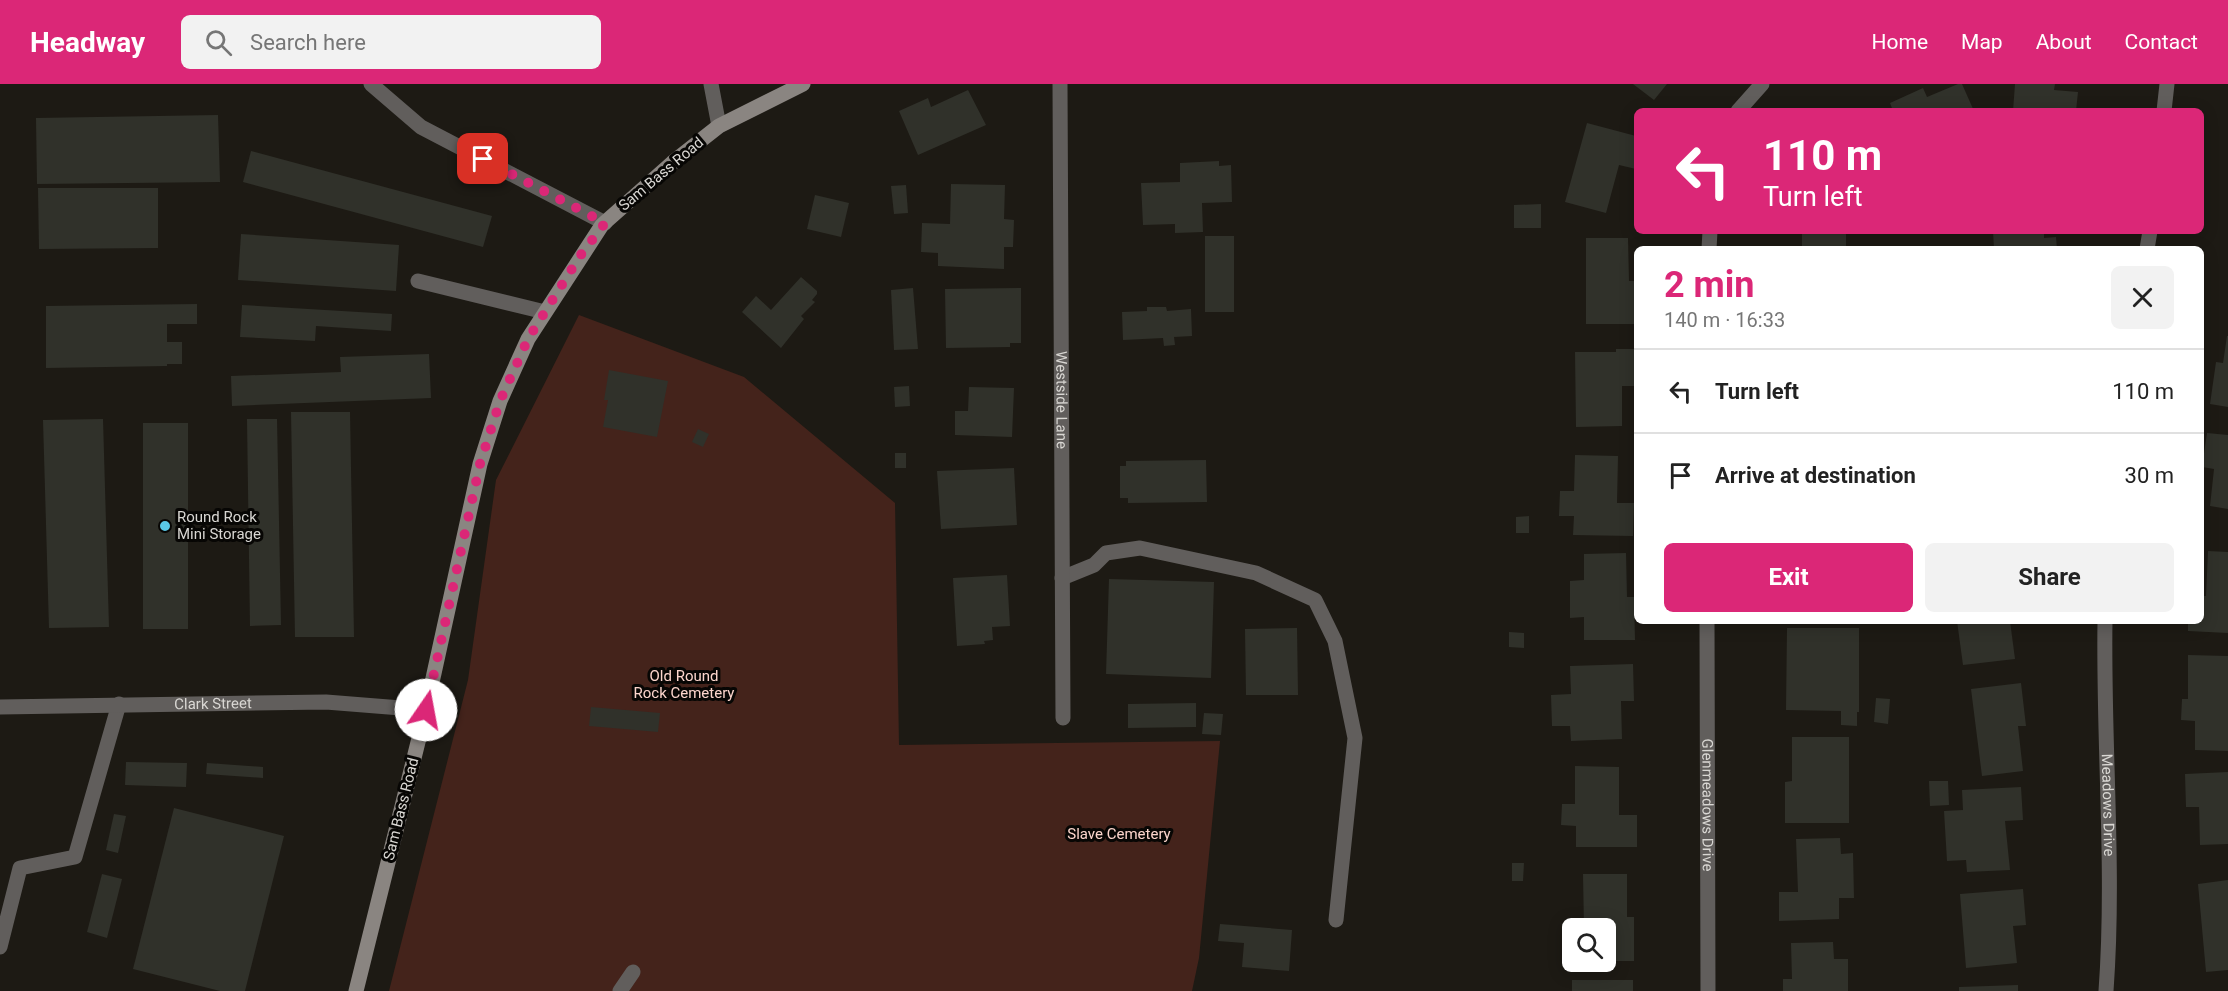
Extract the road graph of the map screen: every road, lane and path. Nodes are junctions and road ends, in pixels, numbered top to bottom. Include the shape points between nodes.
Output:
1 (370, 84) edge
2 (711, 84) edge
3 (803, 84) edge
4 (1060, 84) edge
5 (1762, 84) edge
6 (2168, 84) edge
7 (1741, 108) edge
8 (2164, 108) edge
9 (719, 126) junction
10 (605, 223) junction
11 (418, 281) dead end
12 (545, 312) junction
13 (1062, 578) junction
14 (1707, 624) edge
15 (2105, 624) edge
16 (119, 704) junction
17 (0, 707) edge
18 (426, 710) junction
19 (1063, 718) dead end
20 (1336, 920) dead end
21 (0, 947) edge
22 (633, 972) dead end
23 (356, 991) edge
24 (620, 991) edge
25 (1708, 991) edge
26 (2106, 991) edge

1 - 10 street via 422,127
2 - 9 street
3 - 9 main road, Sam Bass Road
4 - 13 street, Westside Lane
5 - 7 street
6 - 8 street
9 - 10 main road, Sam Bass Road
10 - 12 main road, Sam Bass Road
11 - 12 street
12 - 18 main road, Sam Bass Road via 500,401 480,464
13 - 19 street, Westside Lane
13 - 20 street via 1094,565 1106,554 1140,548 1256,573 1315,600 1335,641 1354,738
14 - 25 street, Glenmeadows Drive
15 - 26 street, Meadows Drive via 2109,847
16 - 17 street, Clark Street
16 - 18 street, Clark Street via 326,702
16 - 21 street via 75,857 20,868
18 - 23 main road, Sam Bass Road
22 - 24 street

